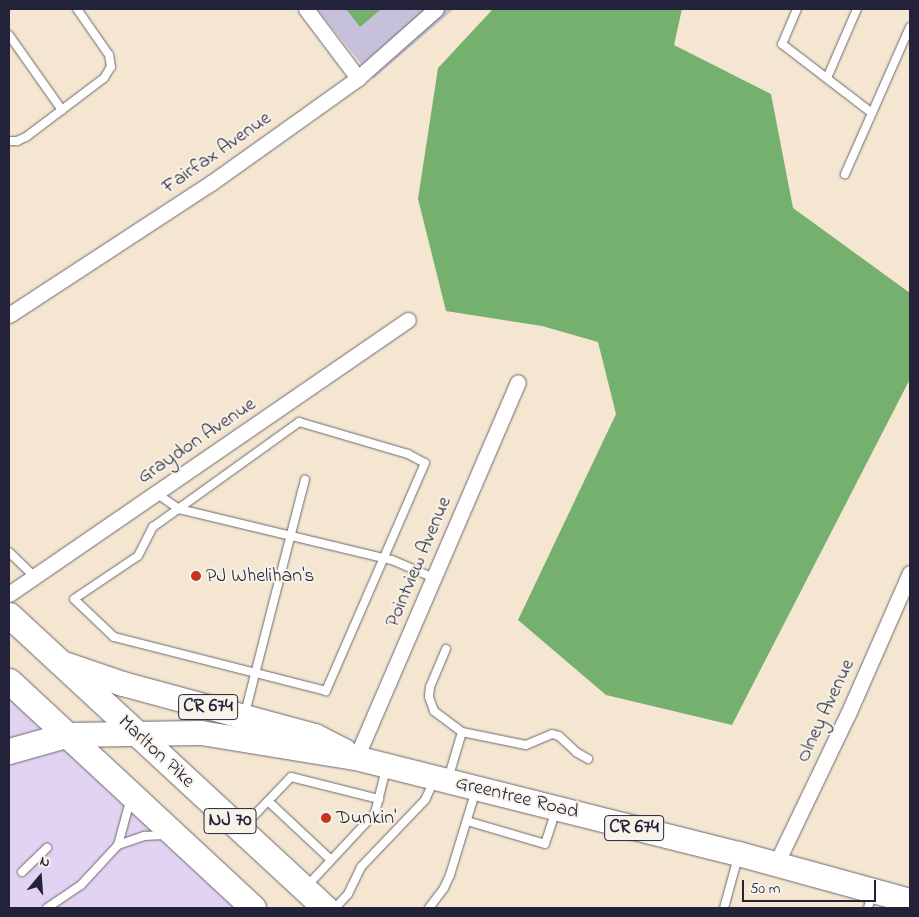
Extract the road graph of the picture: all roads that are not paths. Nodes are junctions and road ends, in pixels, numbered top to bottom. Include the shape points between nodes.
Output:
1 (77, 9) edge
2 (306, 9) edge
3 (436, 9) edge
4 (797, 9) edge
5 (857, 9) edge
6 (910, 27) edge
7 (9, 35) edge
8 (358, 78) junction
9 (826, 78) junction
10 (62, 110) junction
11 (872, 113) junction
12 (9, 141) edge
13 (845, 174) dead end
14 (9, 314) edge
15 (408, 320) dead end
16 (518, 382) dead end
17 (305, 480) dead end
18 (156, 493) junction
19 (179, 509) junction
20 (291, 535) junction
21 (9, 552) edge
22 (384, 558) junction
23 (910, 573) edge
24 (34, 576) junction
25 (434, 578) junction
26 (9, 594) edge
27 (9, 615) edge
28 (446, 649) dead end
29 (57, 661) junction
30 (255, 672) junction
31 (9, 681) edge
32 (241, 728) junction
33 (462, 732) junction
34 (136, 733) junction
35 (66, 735) junction
36 (9, 751) edge
37 (356, 758) junction
38 (588, 760) dead end
39 (387, 766) junction
40 (441, 779) junction
41 (477, 788) junction
42 (131, 794) junction
43 (379, 798) junction
44 (268, 801) junction
45 (557, 808) junction
46 (467, 822) junction
47 (240, 830) junction
48 (174, 835) junction
49 (118, 845) junction
50 (47, 848) dead end
51 (739, 854) junction
52 (331, 860) junction
53 (776, 864) junction
54 (22, 872) dead end
55 (304, 890) junction
56 (870, 900) edge
57 (910, 901) edge
58 (47, 908) edge
59 (253, 908) edge
60 (325, 908) edge
61 (335, 908) edge
62 (429, 908) edge
63 (724, 908) edge

1 - 10 lane via 109,55 111,67 104,78
2 - 8 street
3 - 8 street, Fairfax Avenue
4 - 9 lane via 782,44
5 - 9 lane
6 - 11 lane
7 - 10 lane
8 - 14 street, Fairfax Avenue via 211,183
9 - 11 lane
10 - 12 lane via 26,137
11 - 13 lane
15 - 18 street, Graydon Avenue
16 - 25 street, Pointview Avenue
17 - 20 lane
18 - 19 lane
18 - 24 street, Graydon Avenue
19 - 20 lane
19 - 22 lane via 299,422 408,454 425,463
19 - 30 lane via 153,527 138,556 74,599 114,637
20 - 22 lane
20 - 30 lane
21 - 24 lane
22 - 25 lane
22 - 30 lane via 326,690
23 - 53 street, Olney Avenue via 848,714
24 - 26 street, Graydon Avenue
25 - 37 street, Pointview Avenue
27 - 29 highway, Marlton Pike / NJ 70
28 - 33 lane via 429,697 434,711
29 - 32 main road, Greentree Road / CR 674
29 - 34 highway, Marlton Pike / NJ 70
30 - 32 lane
31 - 35 highway, NJ 70
32 - 34 main road, Greentree Road / CR 674 via 201,733
32 - 37 main road, Greentree Road / CR 674 via 315,736
33 - 38 lane via 526,745 552,734
33 - 40 lane
34 - 35 main road, Greentree Road / CR 674
34 - 47 highway, Marlton Pike / NJ 70
35 - 36 highway
35 - 42 highway, NJ 70
37 - 39 main road, Greentree Road / CR 674
39 - 40 main road, Greentree Road / CR 674
39 - 43 lane
40 - 41 main road, Greentree Road / CR 674
40 - 61 lane via 361,867 348,894
41 - 45 main road, Greentree Road / CR 674
41 - 46 lane
42 - 48 highway, NJ 70
42 - 49 lane
43 - 44 lane via 291,777
43 - 52 lane via 375,813
44 - 47 lane
44 - 52 lane
45 - 46 lane via 545,844
45 - 51 main road, Greentree Road / CR 674
46 - 62 lane via 450,876
47 - 55 highway, Marlton Pike / NJ 70
48 - 49 lane via 144,836
48 - 59 highway, NJ 70
49 - 58 lane via 81,885
50 - 54 lane
51 - 53 main road, Greentree Road / CR 674
51 - 63 lane
52 - 55 lane
53 - 56 main road, Greentree Road / CR 674
55 - 60 highway, Marlton Pike / NJ 70
56 - 57 main road, Greentree Road / CR 674

